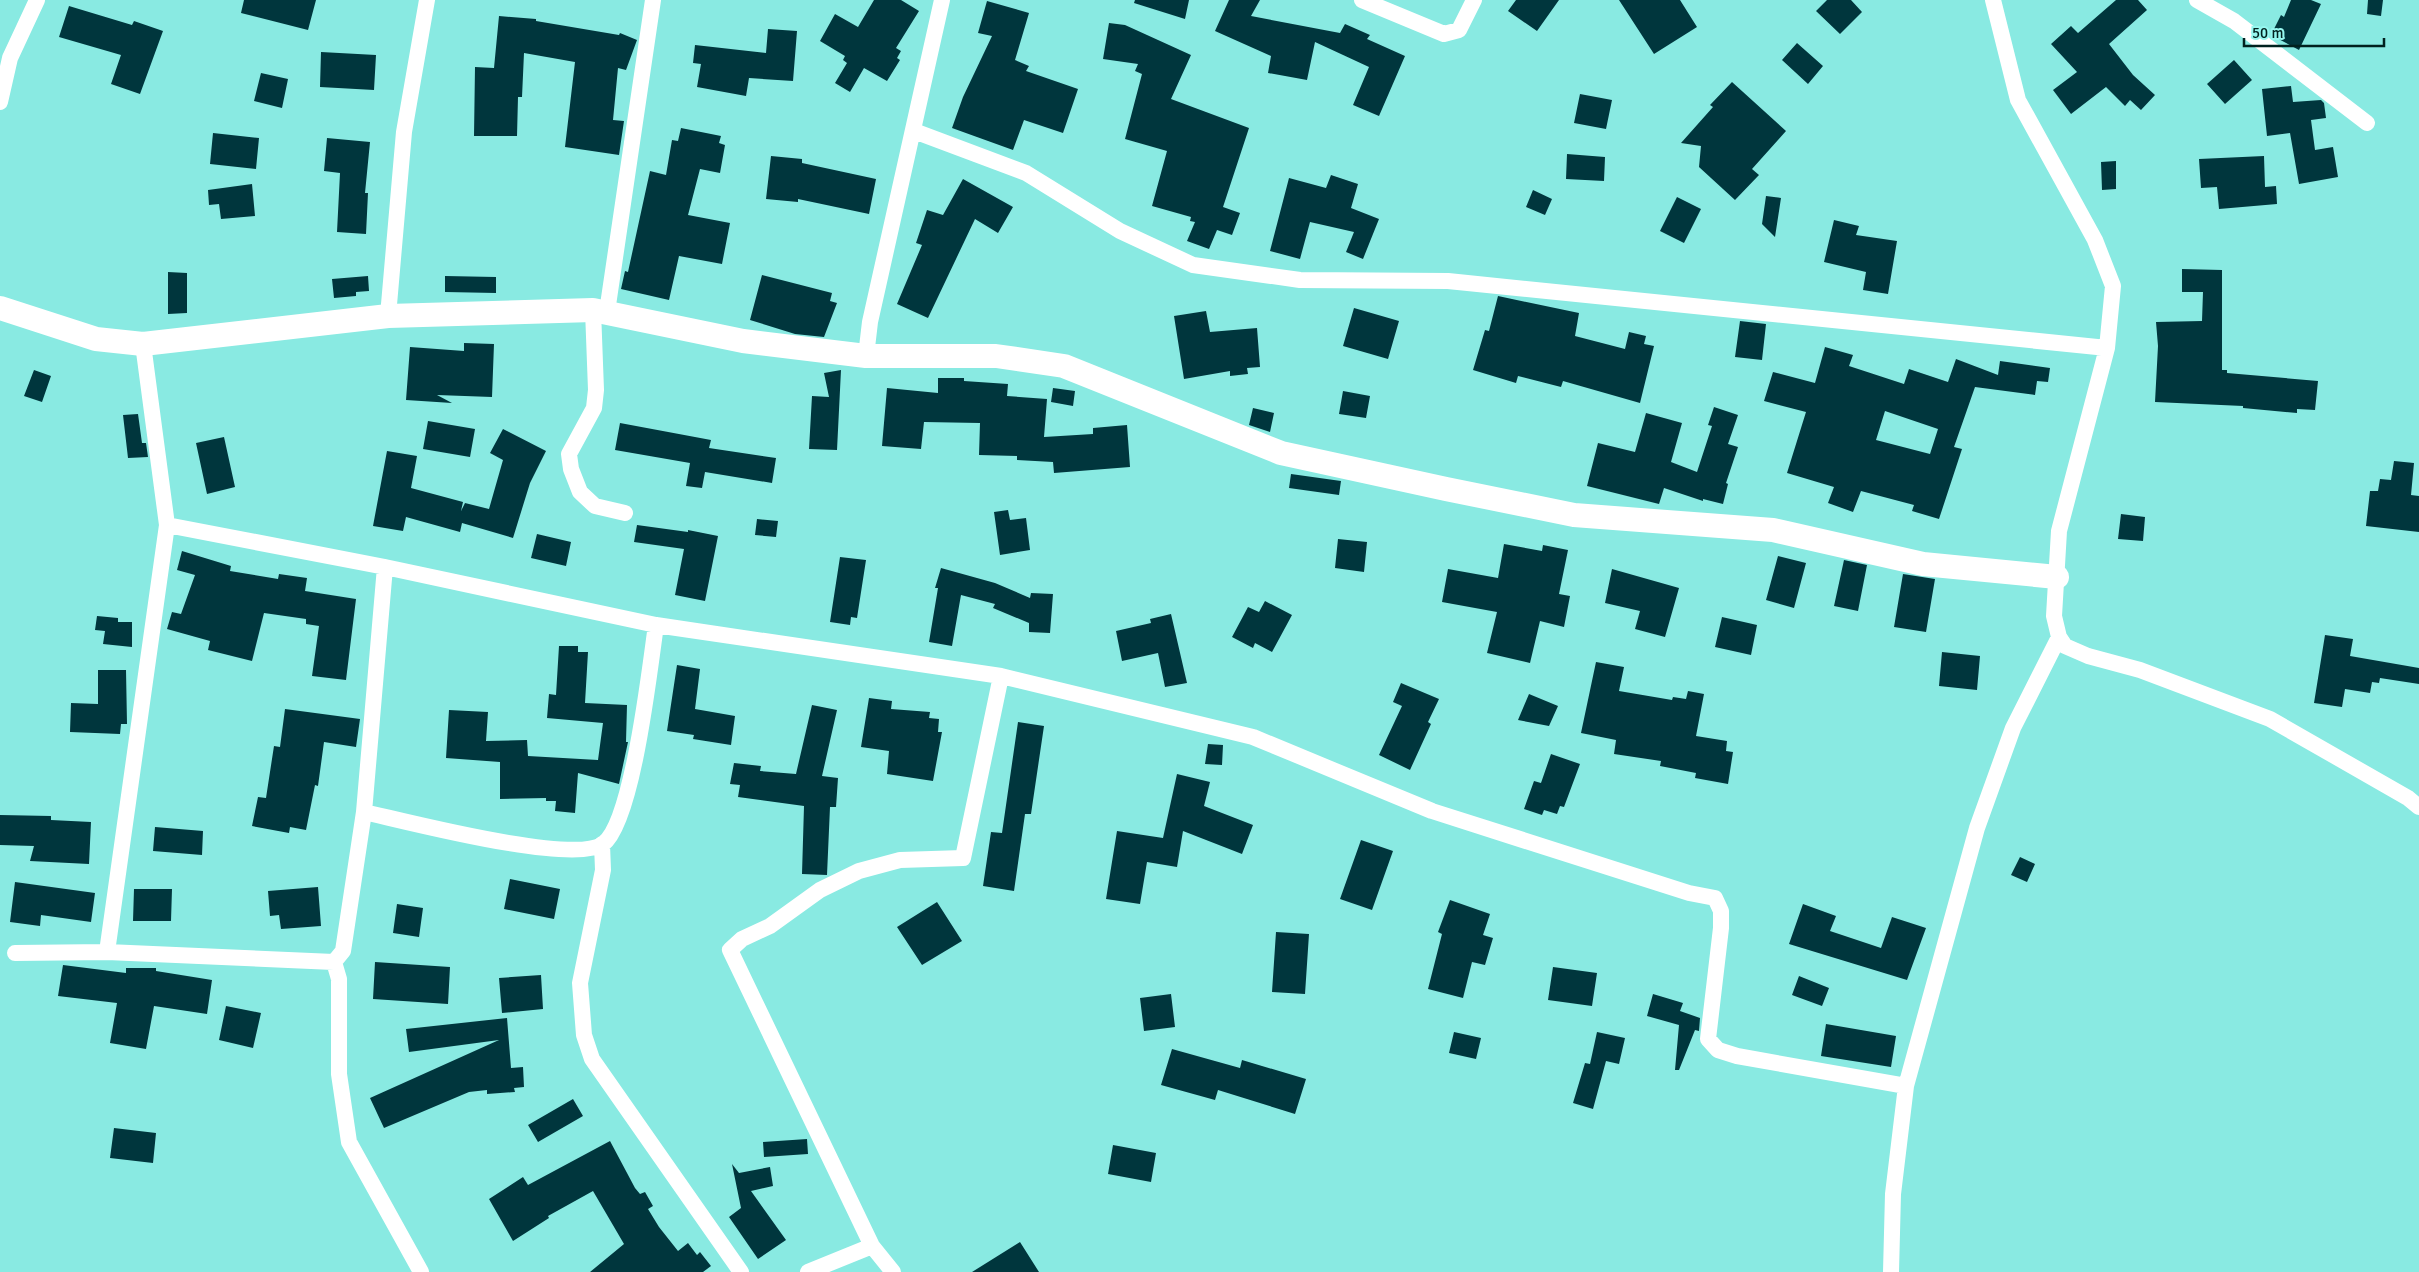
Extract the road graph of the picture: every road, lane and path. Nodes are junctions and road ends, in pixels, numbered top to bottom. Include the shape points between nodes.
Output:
1 (37, 0) edge
2 (427, 0) edge
3 (653, 0) edge
4 (942, 0) edge
5 (1362, 0) edge
6 (1474, 0) edge
7 (1993, 0) edge
8 (2196, 0) edge
9 (5, 57) edge
10 (0, 102) edge
11 (2367, 123) dead end
12 (914, 131) junction
13 (0, 308) edge
14 (600, 311) junction
15 (388, 316) junction
16 (143, 344) junction
17 (2107, 348) junction
18 (866, 356) junction
19 (625, 513) dead end
20 (167, 525) junction
21 (385, 567) junction
22 (2056, 577) junction
23 (656, 624) junction
24 (2059, 637) junction
25 (1001, 676) junction
26 (2419, 807) edge
27 (364, 812) junction
28 (602, 844) junction
29 (576, 851) junction
30 (603, 870) junction
31 (107, 952) junction
32 (16, 953) dead end
33 (334, 962) junction
34 (1906, 1086) junction
35 (872, 1246) junction
36 (422, 1272) edge
37 (741, 1272) edge
38 (808, 1272) edge
39 (893, 1272) edge
40 (1891, 1272) edge

1 - 9 street
2 - 15 street via 404,132
3 - 14 street
4 - 12 street
5 - 6 street via 1444,34 1459,30
7 - 17 street via 2018,100 2095,240 2113,286
8 - 11 street via 2234,21
9 - 10 street
12 - 17 street via 1026,173 1120,231 1193,265 1300,280 1448,281
12 - 18 street via 870,322
13 - 16 street via 96,340
14 - 15 street
14 - 18 street via 743,341
14 - 19 street via 594,408 569,454 570,470 580,492 595,506
15 - 16 street
16 - 20 street
17 - 22 street via 2059,531
18 - 22 street via 996,356 1064,366 1281,453 1574,515 1773,530 1923,564
20 - 21 street
20 - 31 street
21 - 23 street
21 - 27 street
22 - 24 street via 2054,616
23 - 25 street
23 - 28 street via 629,786 615,829
24 - 26 street via 2065,646 2088,656 2140,670 2270,719
24 - 34 street via 2013,728 1977,828
25 - 34 street via 1253,737 1432,811 1689,893 1715,898 1722,911 1708,1039 1718,1050
25 - 35 street via 963,858 900,860 859,871 820,890 730,950
27 - 29 street via 538,848
27 - 33 street via 343,952
28 - 29 street
28 - 30 street
29 - 30 street
30 - 37 street via 580,983 584,1035 592,1059
31 - 32 street
31 - 33 street
33 - 36 street via 339,978 339,1074 350,1142
34 - 40 street via 1893,1194
35 - 38 street
35 - 39 street

